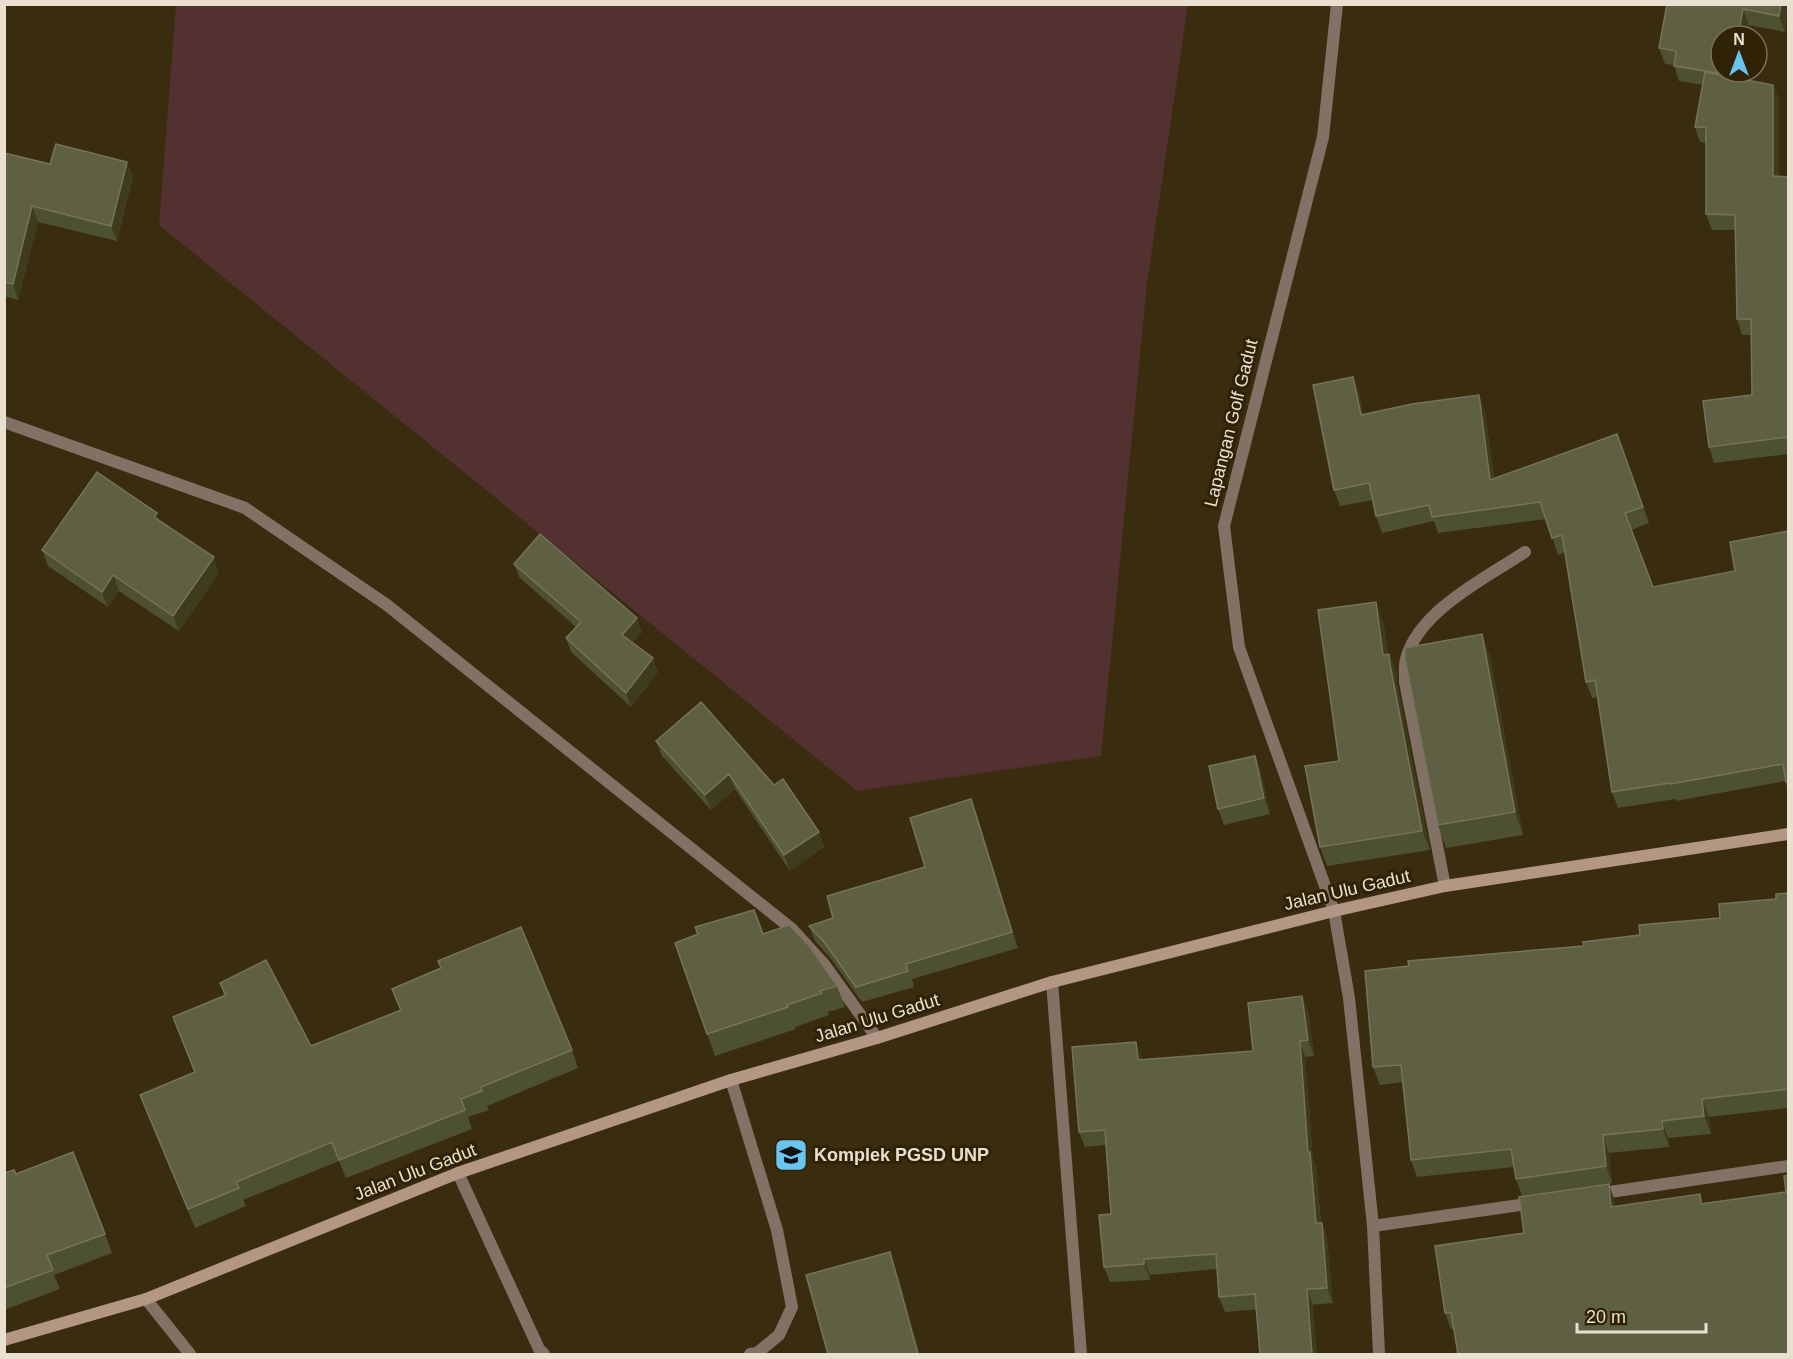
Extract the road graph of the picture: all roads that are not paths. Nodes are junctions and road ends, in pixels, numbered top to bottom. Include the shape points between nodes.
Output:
1 (1336, 4) edge
2 (4, 422) edge
3 (1526, 552) dead end
4 (1788, 834) edge
5 (1445, 886) junction
6 (1334, 911) junction
7 (1052, 982) junction
8 (877, 1038) junction
9 (731, 1080) junction
10 (1788, 1166) edge
11 (458, 1173) junction
12 (1587, 1196) edge
13 (1551, 1201) edge
14 (1373, 1226) junction
15 (146, 1299) junction
16 (4, 1340) edge
17 (190, 1354) edge
18 (544, 1354) edge
19 (750, 1354) edge
20 (1081, 1354) edge
21 (1379, 1354) edge

1 - 6 street, Lapangan Golf Gadut via 1323,137 1224,526 1239,647
2 - 8 street via 245,508 387,605 792,929 824,964
3 - 5 street via 1435,614 1420,630 1405,660 1405,682
4 - 5 street, Jalan Ulu Gadut
5 - 6 street, Jalan Ulu Gadut
6 - 7 street, Jalan Ulu Gadut
6 - 14 street, Lapangan Golf Gadut via 1349,998
7 - 8 street, Jalan Ulu Gadut
7 - 20 street
8 - 9 street, Jalan Ulu Gadut
9 - 11 street, Jalan Ulu Gadut
9 - 19 street via 777,1230 792,1306 779,1335
10 - 12 street
11 - 15 street, Jalan Ulu Gadut
11 - 18 street
13 - 14 street
14 - 21 street, Lapangan Golf Gadut
15 - 16 street, Jalan Ulu Gadut
15 - 17 street

